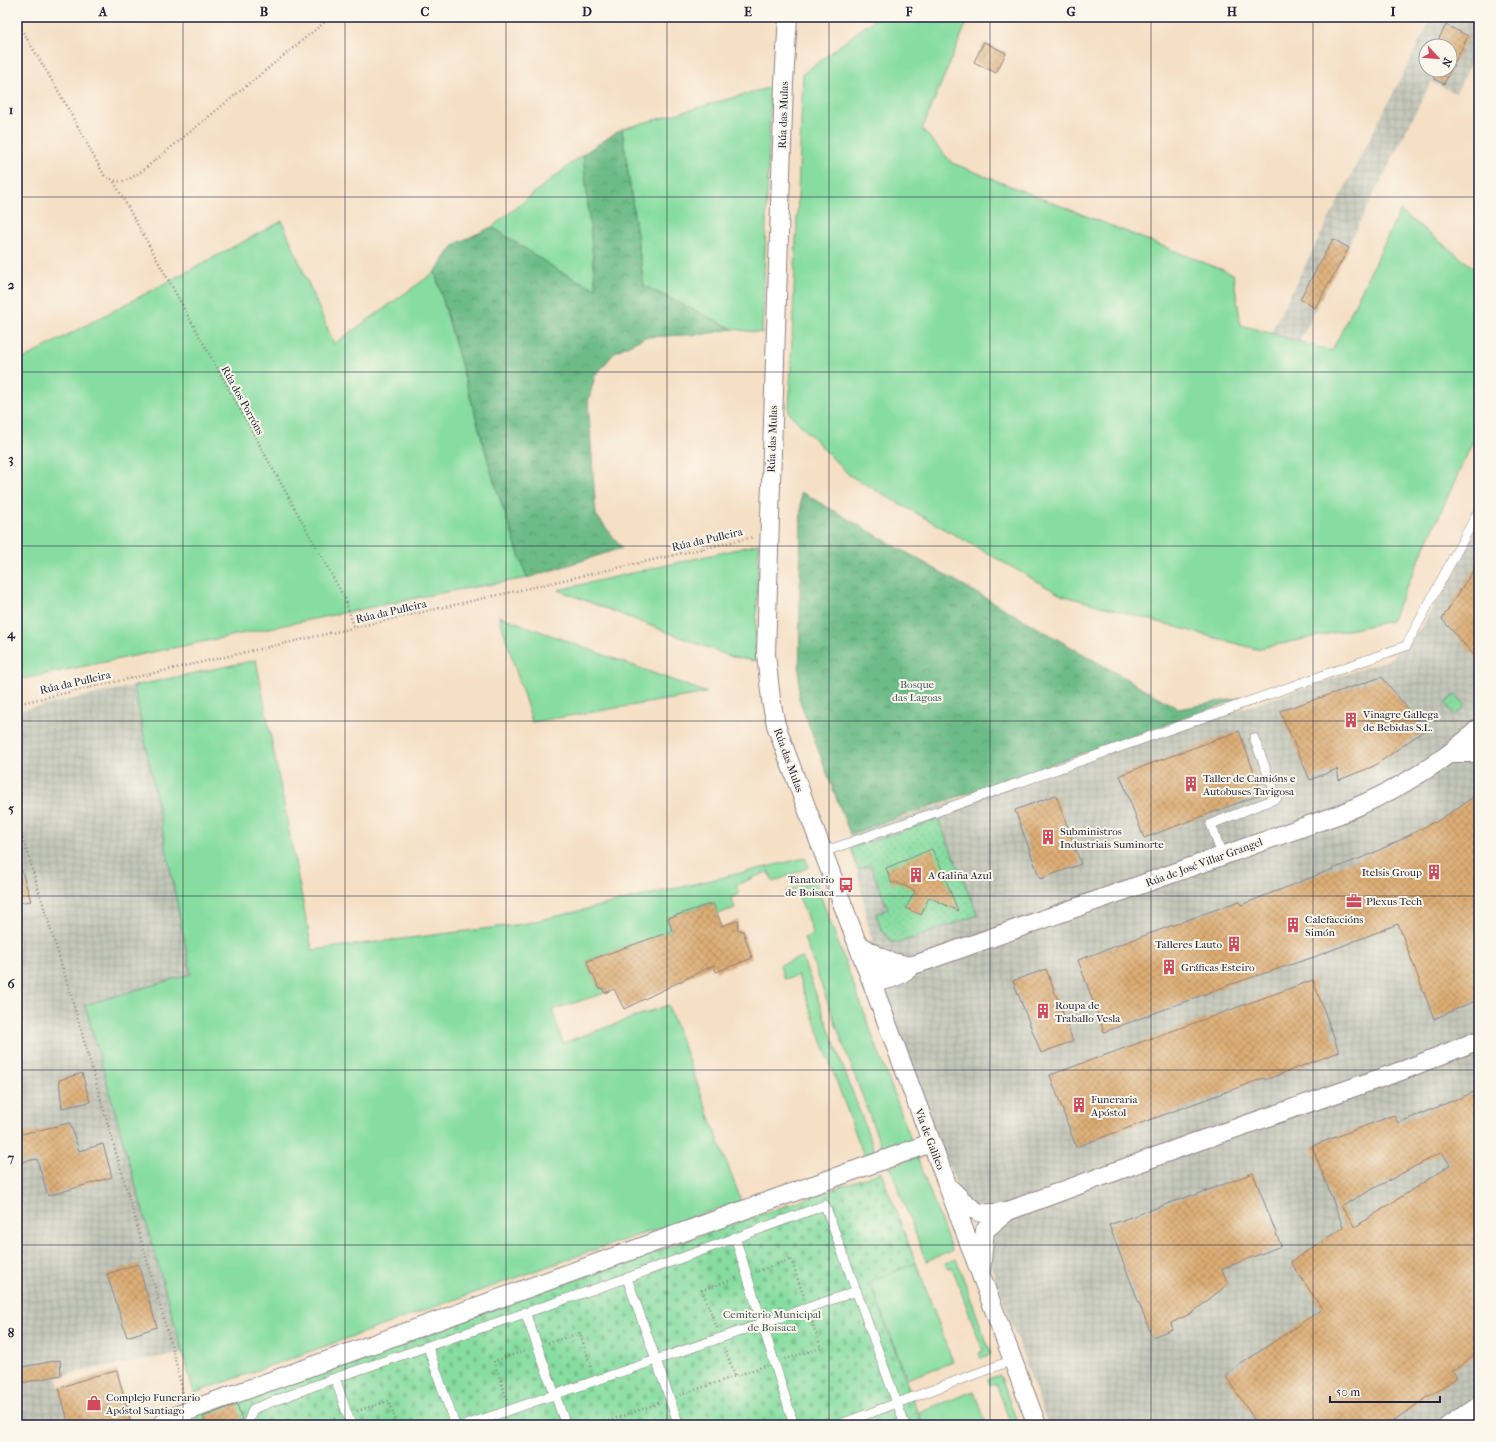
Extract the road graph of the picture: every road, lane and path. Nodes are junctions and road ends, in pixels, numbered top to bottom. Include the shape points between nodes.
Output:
1 (331, 17) edge
2 (788, 17) edge
3 (17, 22) edge
4 (114, 182) junction
5 (1479, 510) edge
6 (769, 533) junction
7 (354, 628) junction
8 (17, 704) edge
9 (1479, 731) edge
10 (1254, 738) dead end
11 (1450, 753) junction
12 (1479, 753) edge
13 (17, 819) edge
14 (823, 852) junction
15 (1222, 855) junction
16 (857, 943) junction
17 (913, 966) junction
18 (871, 980) junction
19 (883, 1015) junction
20 (1479, 1040) edge
21 (931, 1143) junction
22 (948, 1187) junction
23 (1008, 1211) junction
24 (979, 1212) junction
25 (959, 1215) junction
26 (986, 1230) junction
27 (735, 1237) junction
28 (969, 1242) junction
29 (980, 1272) junction
30 (627, 1278) junction
31 (857, 1291) junction
32 (525, 1312) junction
33 (762, 1323) junction
34 (428, 1347) junction
35 (656, 1360) junction
36 (1013, 1360) junction
37 (335, 1378) junction
38 (555, 1394) junction
39 (389, 1401) dead end
40 (897, 1404) junction
41 (1479, 1405) edge
42 (188, 1411) junction
43 (160, 1425) edge
44 (247, 1425) edge
45 (351, 1425) edge
46 (397, 1425) edge
47 (455, 1425) edge
48 (466, 1425) edge
49 (566, 1425) edge
50 (679, 1425) edge
51 (794, 1425) edge
52 (838, 1425) edge
53 (905, 1425) edge
54 (1037, 1425) edge
55 (1449, 1425) edge

1 - 4 path via 142,171 126,181
2 - 6 street, Rúa das Mulas
3 - 4 path, Rúa dos Porróns via 104,175
4 - 7 path, Rúa dos Porróns via 345,599
5 - 14 lane via 1406,646
6 - 7 path, Rúa da Pulleira
6 - 14 street, Rúa das Mulas via 766,654 771,700 776,725
7 - 8 path, Rúa da Pulleira
9 - 11 street, Rúa de José Villar Grangel
10 - 15 lane via 1277,798 1211,824
11 - 12 street
11 - 15 street, Rúa de José Villar Grangel via 1412,779 1368,802
13 - 42 path via 74,1006
14 - 16 street, Vía de Galileo
15 - 17 street, Rúa de José Villar Grangel
16 - 17 street via 877,956
16 - 18 street, Vía de Galileo
17 - 18 street, Rúa de José Villar Grangel via 886,968
17 - 19 street, Rúa de José Villar Grangel via 893,988
18 - 19 street, Vía de Galileo
19 - 21 street, Vía de Galileo
20 - 23 street via 1404,1070 1190,1144
21 - 22 street, Vía de Galileo
21 - 42 street
22 - 24 street
22 - 25 street, Vía de Galileo
23 - 24 street
23 - 26 street
24 - 25 street
24 - 26 street via 986,1223
25 - 28 street, Vía de Galileo
26 - 28 street
26 - 29 street
27 - 30 lane
27 - 31 lane via 825,1205
27 - 33 lane
28 - 29 street, Vía de Galileo
29 - 36 street, Vía de Galileo
30 - 32 lane
30 - 35 lane
31 - 33 lane
31 - 40 lane
32 - 34 lane
32 - 38 lane
33 - 35 lane
33 - 51 lane
34 - 37 lane
34 - 47 lane
35 - 38 lane
35 - 50 lane
36 - 40 lane
36 - 54 street, Vía de Galileo
37 - 44 lane via 253,1409
37 - 45 lane
38 - 48 lane
38 - 49 lane
39 - 46 path
40 - 52 lane
40 - 53 lane
41 - 55 street
42 - 43 street

